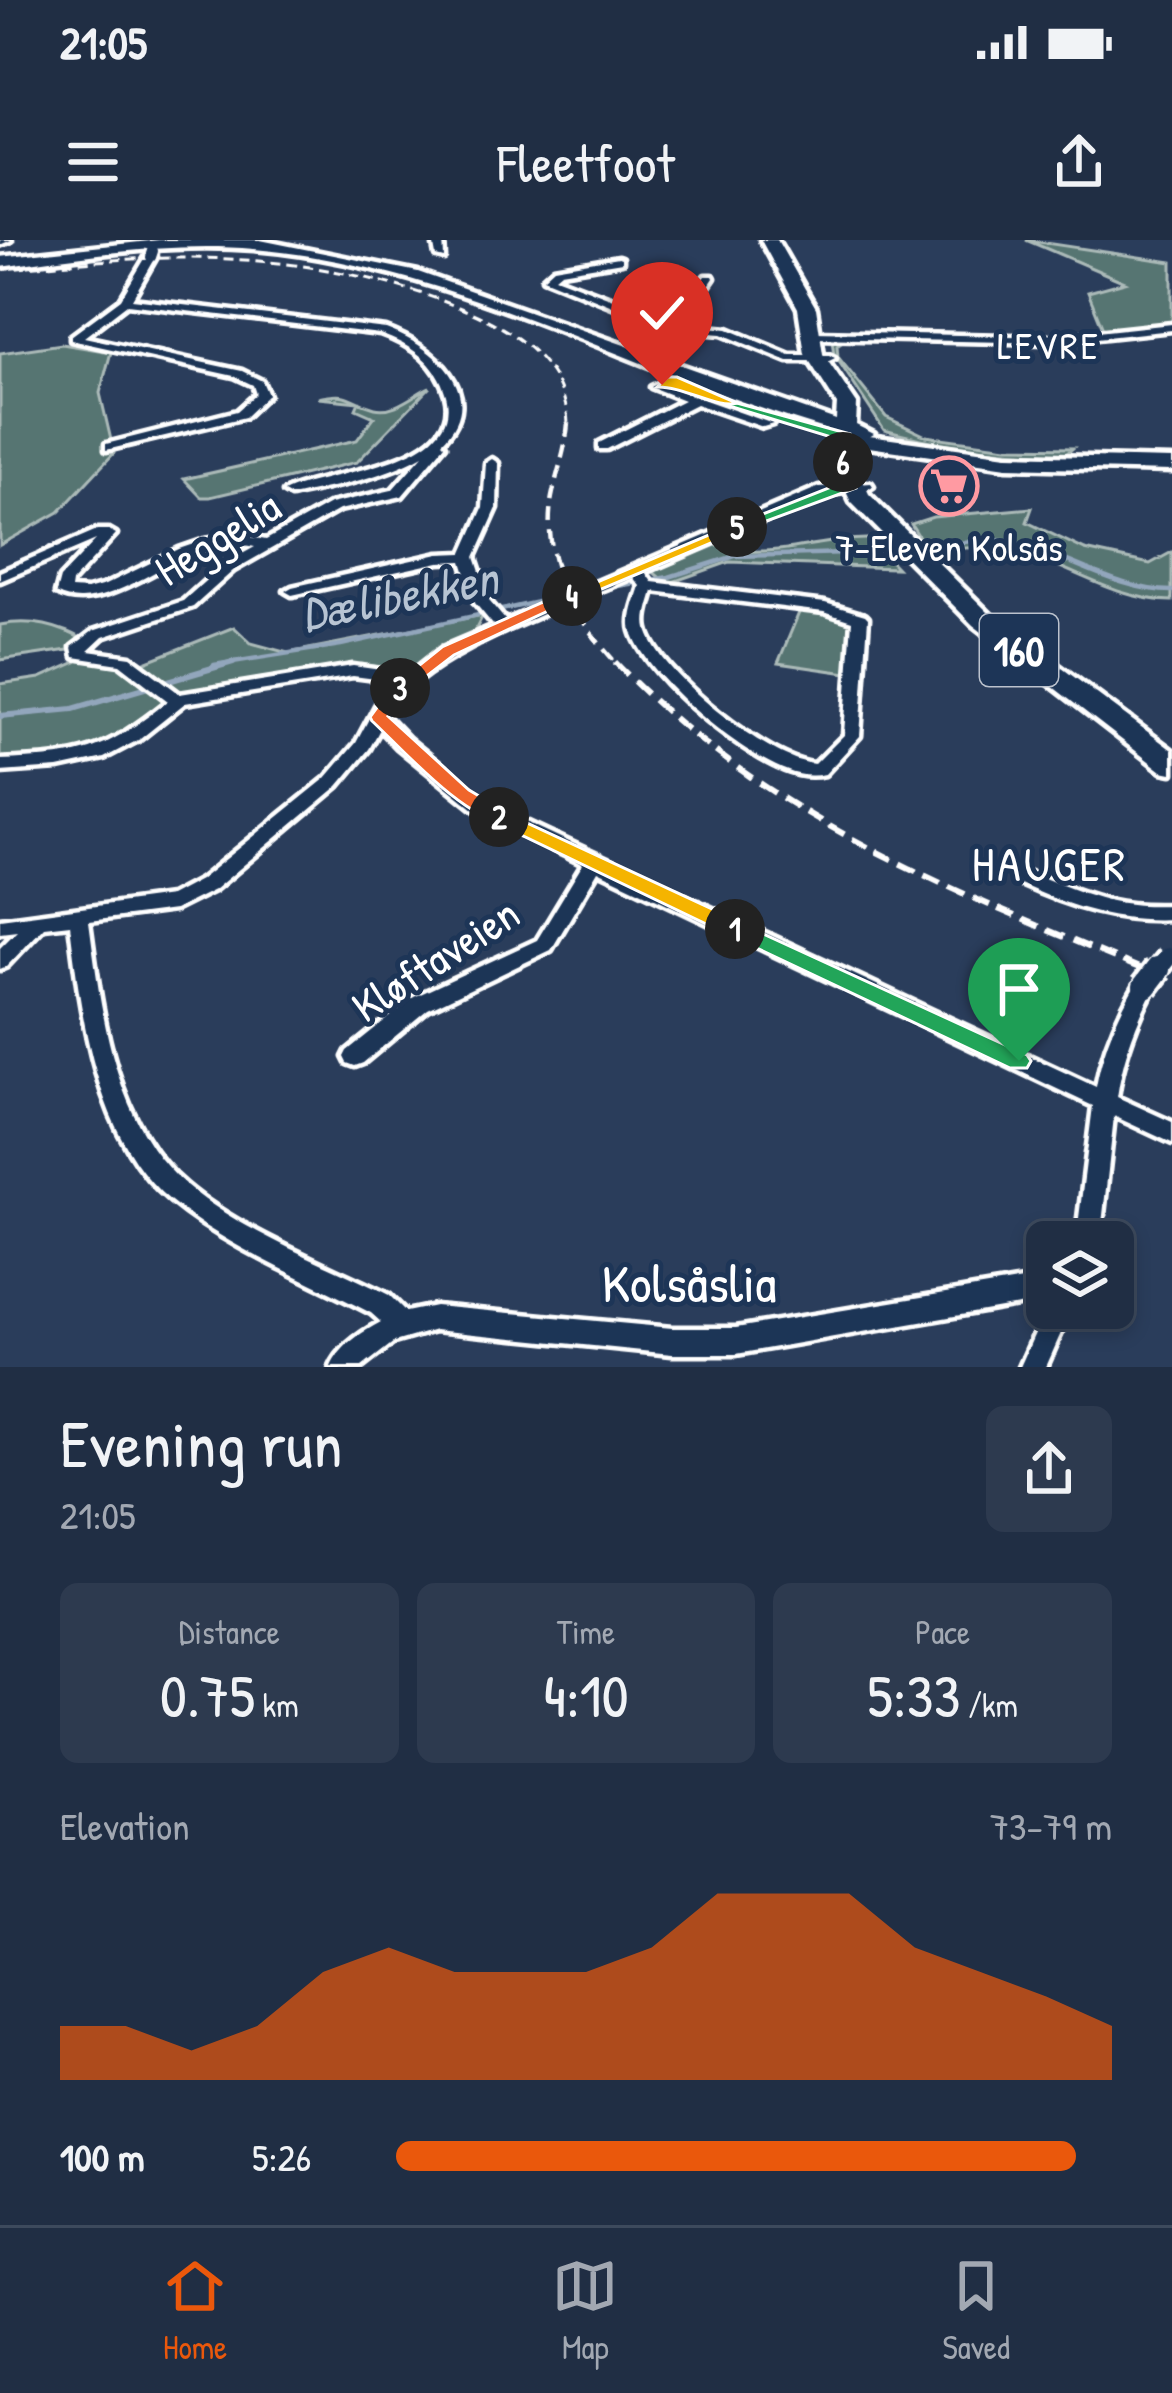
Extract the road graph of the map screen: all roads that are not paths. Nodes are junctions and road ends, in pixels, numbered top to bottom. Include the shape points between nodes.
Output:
1 (438, 240) edge
2 (769, 240) edge
3 (153, 250) edge
4 (441, 256) dead end
5 (619, 260) dead end
6 (0, 262) edge
7 (710, 278) dead end
8 (125, 301) junction
9 (645, 316) junction
10 (1172, 327) edge
11 (684, 328) junction
12 (1144, 331) junction
13 (814, 335) junction
14 (1172, 339) edge
15 (640, 350) dead end
16 (823, 358) junction
17 (677, 377) junction
18 (841, 395) junction
19 (695, 399) junction
20 (776, 418) junction
21 (855, 435) junction
22 (439, 445) junction
23 (602, 446) dead end
24 (110, 447) dead end
25 (492, 464) dead end
26 (1172, 465) edge
27 (858, 487) junction
28 (291, 492) dead end
29 (269, 545) junction
30 (468, 557) junction
31 (635, 569) junction
32 (0, 577) edge
33 (647, 586) junction
34 (292, 591) dead end
35 (501, 625) junction
36 (410, 679) junction
37 (175, 698) junction
38 (379, 717) junction
39 (1172, 764) edge
40 (0, 766) edge
41 (593, 862) junction
42 (1027, 879) dead end
43 (1172, 912) edge
44 (79, 919) junction
45 (37, 923) junction
46 (0, 926) edge
47 (1170, 955) edge
48 (0, 961) edge
49 (355, 1057) dead end
50 (1106, 1102) junction
51 (1172, 1132) edge
52 (1091, 1221) edge
53 (1026, 1292) edge
54 (400, 1323) junction
55 (1050, 1329) edge
56 (344, 1367) edge
57 (1033, 1367) edge

1 - 4 street
2 - 13 main road
3 - 6 main road
3 - 8 street
3 - 17 main road via 310,253 455,287
5 - 9 street via 548,278
7 - 9 street via 691,304
8 - 22 street via 365,327 406,340 441,368 452,389 454,423
8 - 24 street via 75,338 238,373 258,383 262,395 241,414
9 - 11 street
10 - 12 street
11 - 15 street
11 - 16 street via 724,332 788,358
12 - 13 street via 1049,340
12 - 14 street
13 - 16 main road
16 - 18 main road
16 - 21 main road via 861,405
17 - 19 street via 657,387
17 - 20 main road
17 - 21 main road
18 - 20 main road via 827,409
18 - 21 main road
19 - 20 street
19 - 23 street
20 - 21 main road
21 - 26 main road via 969,458
21 - 27 main road, 160 via 844,464
22 - 28 street
22 - 29 street, Heggelia via 398,493 334,507
25 - 30 street via 490,508
27 - 31 street via 804,499
27 - 39 main road, 160 via 982,620
29 - 32 street via 216,540 90,594 63,593 65,581 107,539 103,533
29 - 37 street, Heggelia via 188,604 80,647 80,654 133,663
30 - 34 street
30 - 35 street via 483,603
31 - 33 street
31 - 35 street
33 - 33 street via 638,623 658,663 778,764 819,770 852,736 860,618
35 - 36 street
36 - 37 street via 353,671
36 - 38 street
37 - 40 street via 98,758
38 - 41 street, Kløftaveien via 474,802
38 - 44 street via 332,782 207,885 174,903
41 - 49 street, Kløftaveien via 544,945 421,1003
41 - 50 street, Kløftaveien
42 - 43 street via 1099,909
44 - 45 street
44 - 54 street via 123,1118 176,1192 380,1304
45 - 46 street
45 - 48 street
47 - 50 street, bridge via 1125,1027
50 - 51 street, Kløftaveien
50 - 52 street
53 - 54 street, Kolsåslia via 736,1341 466,1319
54 - 56 street
55 - 57 street

